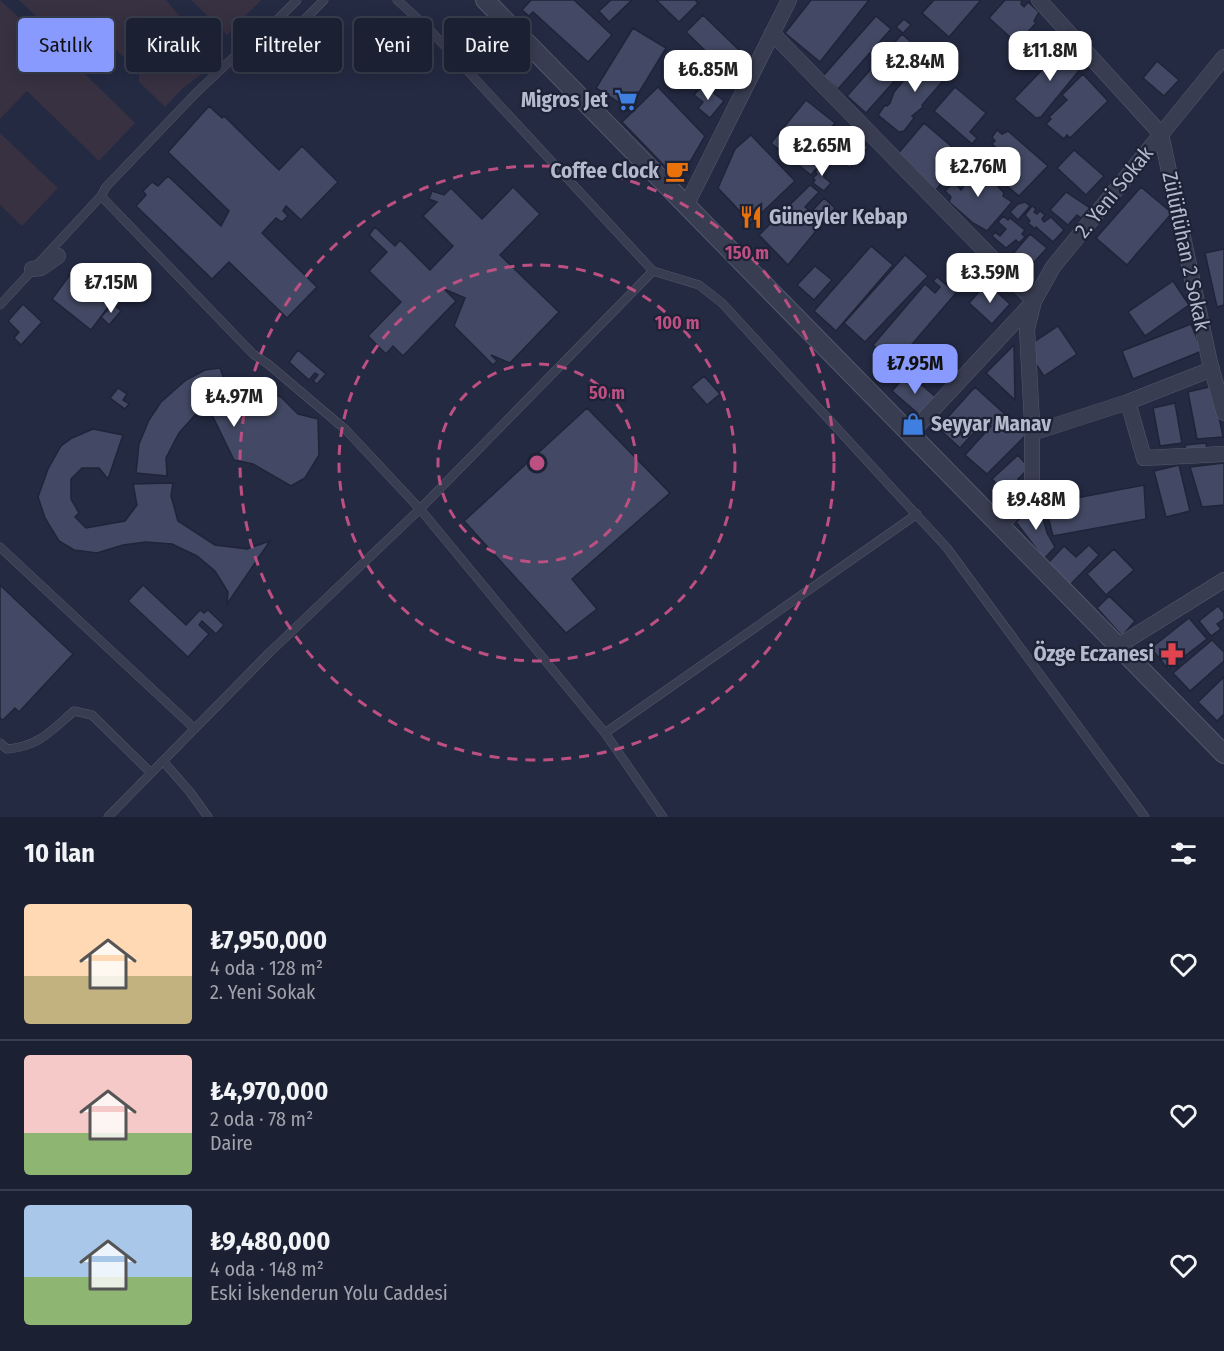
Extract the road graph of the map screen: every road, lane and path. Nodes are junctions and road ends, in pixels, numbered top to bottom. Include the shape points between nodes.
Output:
1 (297, 0) edge
2 (324, 0) edge
3 (398, 0) edge
4 (789, 0) edge
5 (1039, 0) edge
6 (492, 2) edge
7 (279, 18) edge
8 (306, 18) edge
9 (772, 33) junction
10 (1224, 57) edge
11 (233, 58) edge
12 (1161, 134) junction
13 (101, 196) junction
14 (686, 206) junction
15 (58, 256) dead end
16 (32, 269) junction
17 (653, 271) junction
18 (1034, 300) junction
19 (0, 305) edge
20 (1212, 369) junction
21 (1128, 402) junction
22 (1224, 413) edge
23 (1032, 433) junction
24 (910, 434) junction
25 (1224, 454) edge
26 (420, 509) junction
27 (916, 514) junction
28 (1000, 526) junction
29 (0, 547) edge
30 (1222, 584) edge
31 (1118, 646) junction
32 (195, 729) junction
33 (605, 733) junction
34 (0, 743) edge
35 (1224, 754) edge
36 (163, 761) junction
37 (151, 773) junction
38 (108, 817) edge
39 (208, 817) edge
40 (663, 817) edge
41 (1145, 817) edge

1 - 7 lane
2 - 8 lane
3 - 17 lane
4 - 9 street
5 - 12 street
6 - 14 street
9 - 14 street
9 - 18 street
10 - 12 street, 2. Yeni Sokak
11 - 13 lane
12 - 18 street, 2. Yeni Sokak via 1053,267
12 - 20 street, Zülüflühan 2 Sokak
13 - 16 lane
13 - 26 lane via 253,354 346,430
14 - 24 street
15 - 16 street via 41,268
16 - 19 lane
17 - 26 lane
17 - 27 lane via 699,285 722,303
18 - 23 street via 1027,329
18 - 24 street, 2. Yeni Sokak
20 - 21 street
20 - 22 street, Zülüflühan 2 Sokak
21 - 23 street
21 - 25 street via 1144,458
23 - 28 street via 1032,485 1028,496
24 - 28 street
26 - 32 lane
26 - 33 lane
27 - 33 lane
27 - 41 lane via 947,548
28 - 31 street
29 - 32 lane
30 - 31 street
31 - 35 street
32 - 36 lane
33 - 40 lane
34 - 37 lane via 7,749 24,748 74,711 92,715
36 - 37 lane
36 - 39 lane
37 - 38 lane

